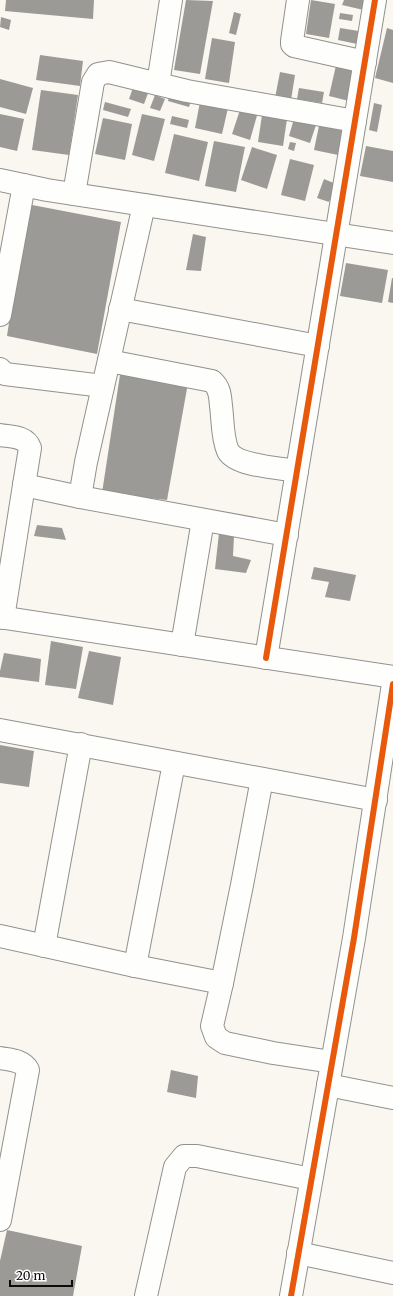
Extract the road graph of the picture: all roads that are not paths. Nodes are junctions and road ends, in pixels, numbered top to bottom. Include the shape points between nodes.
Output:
1 (171, 0) edge
2 (298, 0) edge
3 (375, 0) edge
4 (365, 62) junction
5 (158, 84) junction
6 (355, 121) junction
7 (0, 180) edge
8 (24, 185) junction
9 (74, 194) junction
10 (144, 205) junction
11 (336, 236) junction
12 (393, 243) edge
13 (1, 308) edge
14 (120, 309) junction
15 (318, 346) junction
16 (109, 361) junction
17 (0, 369) edge
18 (103, 386) junction
19 (0, 435) edge
20 (297, 471) junction
21 (24, 485) junction
22 (80, 497) junction
23 (202, 520) junction
24 (286, 536) junction
25 (2, 617) edge
26 (182, 645) junction
27 (266, 658) junction
28 (393, 678) edge
29 (393, 684) edge
30 (0, 730) edge
31 (81, 744) junction
32 (174, 763) junction
33 (262, 779) junction
34 (376, 800) junction
35 (0, 936) edge
36 (44, 946) junction
37 (135, 966) junction
38 (222, 983) junction
39 (0, 1058) edge
40 (332, 1062) junction
41 (328, 1085) junction
42 (393, 1098) edge
43 (312, 1179) junction
44 (0, 1220) edge
45 (298, 1253) junction
46 (393, 1273) edge
47 (146, 1296) edge
48 (291, 1296) edge

1 - 5 street
2 - 4 street via 292,40 294,46
3 - 4 street
4 - 6 street
5 - 6 street
5 - 9 street via 110,72 98,74 93,82
6 - 11 street
7 - 8 street
8 - 9 street
8 - 13 street
9 - 10 street
10 - 11 street
10 - 14 street
11 - 12 street
11 - 15 street
14 - 15 street
14 - 16 street
15 - 20 street
16 - 18 street
16 - 20 street via 212,381 217,385 220,394 225,442 231,456 249,463
17 - 18 street via 5,374
18 - 22 street
19 - 21 street via 28,442 30,448
20 - 24 street
21 - 22 street
21 - 25 street
22 - 23 street
23 - 24 street
23 - 26 street
24 - 27 street
25 - 26 street
26 - 27 street
27 - 28 street
29 - 34 street
30 - 31 street
31 - 32 street
31 - 36 street
32 - 33 street
32 - 37 street
33 - 34 street
33 - 38 street
34 - 40 street
35 - 36 street
36 - 37 street
37 - 38 street
38 - 40 street via 212,1026 216,1037 225,1043
39 - 44 street via 18,1061 26,1065 28,1070
40 - 41 street
41 - 42 street
41 - 43 street
43 - 45 street
43 - 47 street via 197,1156 184,1156 175,1167
45 - 46 street
45 - 48 street

